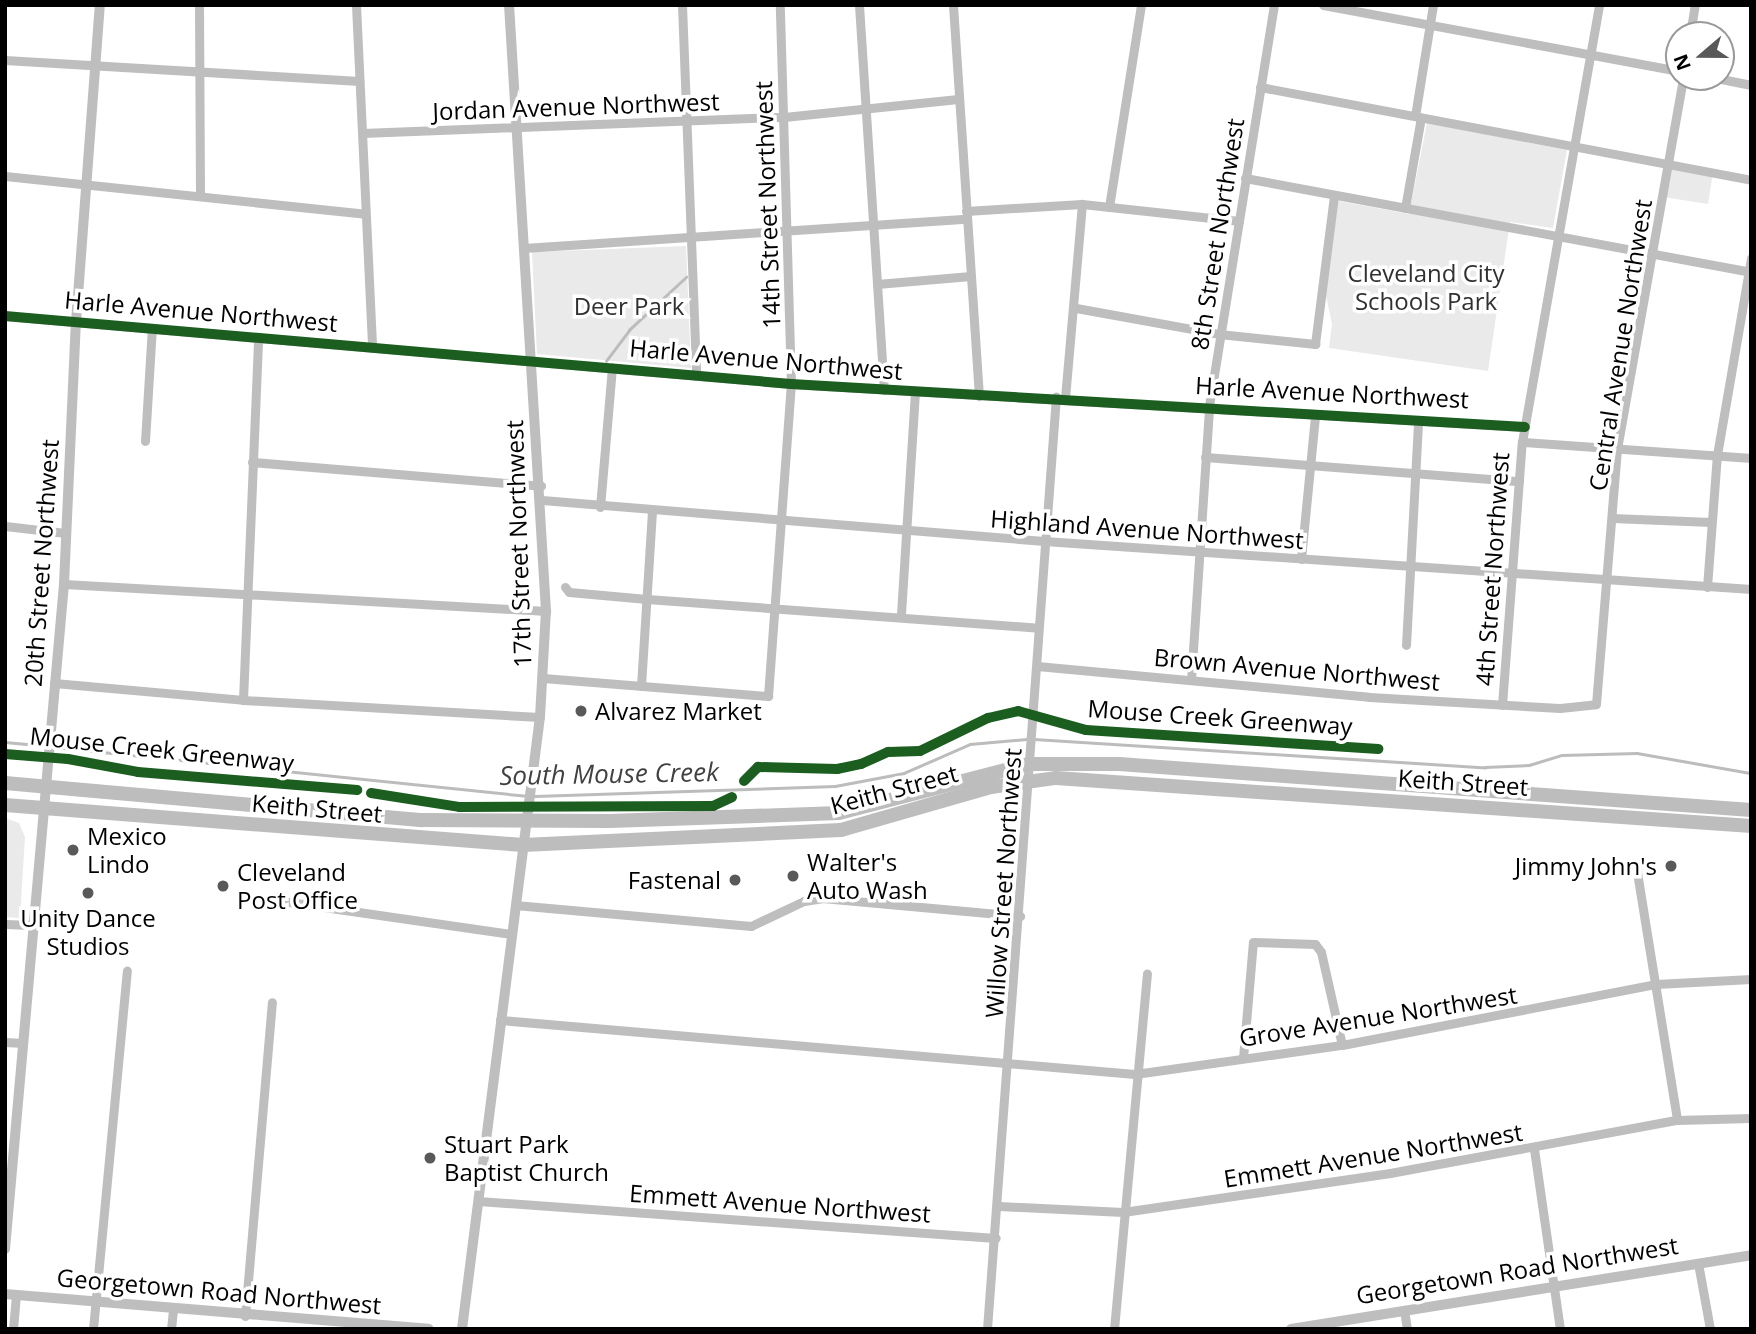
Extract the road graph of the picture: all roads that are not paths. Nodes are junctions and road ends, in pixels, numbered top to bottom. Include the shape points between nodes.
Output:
1 (100, 5) edge
2 (199, 5) edge
3 (356, 5) edge
4 (509, 5) edge
5 (682, 5) edge
6 (780, 5) edge
7 (859, 5) edge
8 (953, 5) edge
9 (1140, 5) edge
10 (1274, 5) edge
11 (1323, 5) edge
12 (1433, 5) edge
13 (1599, 5) edge
14 (1430, 23) junction
15 (1591, 54) junction
16 (5, 60) edge
17 (95, 67) junction
18 (1665, 68) edge
19 (200, 72) junction
20 (359, 80) junction
21 (1260, 87) junction
22 (1681, 91) edge
23 (958, 99) junction
24 (864, 110) junction
25 (1418, 116) junction
26 (784, 117) junction
27 (686, 122) junction
28 (515, 129) junction
29 (362, 133) junction
30 (1574, 146) junction
31 (1668, 164) junction
32 (5, 176) edge
33 (1245, 178) junction
34 (1751, 180) edge
35 (86, 182) junction
36 (1334, 195) junction
37 (200, 196) junction
38 (1082, 205) junction
39 (1109, 207) junction
40 (1405, 208) junction
41 (365, 214) junction
42 (966, 215) junction
43 (1239, 220) junction
44 (874, 226) junction
45 (788, 231) junction
46 (1559, 235) junction
47 (692, 239) junction
48 (524, 248) junction
49 (1654, 254) junction
50 (1751, 258) edge
51 (1749, 272) edge
52 (971, 276) junction
53 (877, 284) junction
54 (1076, 308) junction
55 (5, 316) edge
56 (76, 322) junction
57 (152, 328) junction
58 (1219, 334) junction
59 (258, 337) junction
60 (372, 347) junction
61 (532, 360) junction
62 (612, 368) junction
63 (696, 375) junction
64 (791, 384) junction
65 (884, 390) junction
66 (915, 392) junction
67 (979, 396) junction
68 (1060, 398) junction
69 (1209, 406) junction
70 (1315, 416) junction
71 (1418, 420) junction
72 (1525, 427) junction
73 (145, 441) dead end
74 (1522, 442) junction
75 (1617, 449) junction
76 (1717, 456) junction
77 (1205, 457) junction
78 (1751, 458) edge
79 (252, 462) junction
80 (1310, 465) junction
81 (1417, 474) junction
82 (1519, 481) junction
83 (541, 486) junction
84 (542, 500) junction
85 (600, 507) junction
86 (652, 512) junction
87 (1612, 518) junction
88 (782, 521) junction
89 (1711, 522) junction
90 (5, 526) edge
91 (906, 531) junction
92 (66, 533) junction
93 (1044, 541) junction
94 (1199, 551) junction
95 (1301, 559) junction
96 (1409, 566) junction
97 (1512, 575) junction
98 (1606, 581) junction
99 (64, 584) junction
100 (565, 587) dead end
101 (1707, 587) junction
102 (1751, 589) edge
103 (247, 592) junction
104 (647, 599) junction
105 (776, 606) junction
106 (546, 611) junction
107 (901, 614) junction
108 (1038, 628) junction
109 (1406, 645) dead end
110 (1037, 666) junction
111 (543, 678) junction
112 (1191, 680) junction
113 (54, 683) junction
114 (641, 686) junction
115 (243, 700) junction
116 (1596, 704) joint
117 (1502, 705) junction
118 (540, 717) junction
119 (1028, 764) junction
120 (1319, 777) junction
121 (1028, 782) junction
122 (5, 783) edge
123 (44, 786) junction
124 (1318, 794) junction
125 (147, 795) junction
126 (5, 805) edge
127 (290, 807) junction
128 (1603, 807) junction
129 (42, 808) junction
130 (1751, 810) edge
131 (526, 816) junction
132 (782, 818) junction
133 (180, 820) junction
134 (418, 820) junction
135 (1751, 826) edge
136 (288, 829) junction
137 (781, 835) junction
138 (443, 840) junction
139 (523, 845) junction
140 (1636, 866) dead end
141 (275, 900) dead end
142 (515, 905) junction
143 (1020, 916) junction
144 (5, 924) edge
145 (32, 925) junction
146 (510, 934) junction
147 (127, 971) dead end
148 (1147, 974) dead end
149 (1751, 979) edge
150 (1656, 984) junction
151 (272, 1002) dead end
152 (500, 1020) junction
153 (5, 1042) edge
154 (23, 1043) junction
155 (1342, 1045) junction
156 (1243, 1058) junction
157 (1010, 1063) junction
158 (1135, 1074) junction
159 (1751, 1118) edge
160 (1677, 1119) junction
161 (1534, 1149) junction
162 (9, 1170) edge
163 (478, 1201) junction
164 (999, 1206) junction
165 (1123, 1212) junction
166 (996, 1238) junction
167 (5, 1249) edge
168 (1751, 1255) edge
169 (1698, 1263) junction
170 (1553, 1285) junction
171 (10, 1294) edge
172 (96, 1304) junction
173 (173, 1309) junction
174 (1404, 1310) junction
175 (245, 1316) junction
176 (13, 1329) edge
177 (93, 1329) edge
178 (171, 1329) edge
179 (429, 1329) edge
180 (462, 1329) edge
181 (987, 1329) edge
182 (1114, 1329) edge
183 (1291, 1329) edge
184 (1407, 1329) edge
185 (1560, 1329) edge
186 (1710, 1329) edge

1 - 17 street, 20th Street Northwest
2 - 19 street
3 - 20 street
4 - 28 street, 17th Street Northwest
5 - 27 street
6 - 26 street, 14th Street Northwest
7 - 24 street
8 - 23 street
9 - 39 street
10 - 21 street, 8th Street Northwest
11 - 14 street
12 - 14 street
13 - 15 street, 4th Street Northwest
14 - 15 street
14 - 25 street
15 - 18 street
15 - 30 street, 4th Street Northwest
16 - 17 street
17 - 19 street
17 - 35 street, 20th Street Northwest
19 - 20 street
19 - 37 street
20 - 29 street
21 - 25 street
21 - 33 street, 8th Street Northwest
22 - 31 street, Central Avenue Northwest
23 - 24 street, Jordan Avenue Northwest
23 - 42 street
24 - 26 street, Jordan Avenue Northwest
24 - 44 street
25 - 30 street
25 - 40 street
26 - 27 street, Jordan Avenue Northwest
26 - 45 street, 14th Street Northwest
27 - 28 street, Jordan Avenue Northwest
27 - 47 street
28 - 29 street, Jordan Avenue Northwest
28 - 48 street, 17th Street Northwest
29 - 41 street
30 - 31 street
30 - 46 street, 4th Street Northwest
31 - 34 street
31 - 49 street, Central Avenue Northwest
32 - 35 street
33 - 36 street
33 - 43 street, 8th Street Northwest
35 - 37 street
35 - 56 street, 20th Street Northwest
36 - 40 street
36 - 58 street via 1315,344
37 - 41 street
38 - 39 street
38 - 42 street
38 - 54 street, Willow Street Northwest
39 - 43 street
40 - 46 street
41 - 60 street
42 - 44 street
42 - 52 street
43 - 58 street, 8th Street Northwest
44 - 45 street
44 - 53 street
45 - 47 street
45 - 64 street, 14th Street Northwest
46 - 49 street
46 - 72 street, 4th Street Northwest
47 - 48 street
47 - 63 street
48 - 61 street, 17th Street Northwest
49 - 51 street
49 - 75 street, Central Avenue Northwest
50 - 51 street
51 - 76 street
52 - 53 street
52 - 67 street
53 - 65 street
54 - 58 street
54 - 68 street, Willow Street Northwest
55 - 56 street, Harle Avenue Northwest
56 - 57 street, Harle Avenue Northwest
56 - 92 street, 20th Street Northwest
57 - 59 street, Harle Avenue Northwest
57 - 73 street
58 - 69 street, 8th Street Northwest
59 - 60 street, Harle Avenue Northwest
59 - 79 street
60 - 61 street, Harle Avenue Northwest
61 - 62 street, Harle Avenue Northwest
61 - 83 street, 17th Street Northwest
62 - 63 street, Harle Avenue Northwest
62 - 85 street
63 - 64 street, Harle Avenue Northwest
64 - 65 street, Harle Avenue Northwest
64 - 88 street, 14th Street Northwest
65 - 66 street, Harle Avenue Northwest
66 - 67 street, Harle Avenue Northwest
66 - 91 street
67 - 68 street, Harle Avenue Northwest
68 - 69 street, Harle Avenue Northwest
68 - 93 street, Willow Street Northwest
69 - 70 street, Harle Avenue Northwest
69 - 77 street, 8th Street Northwest
70 - 71 street, Harle Avenue Northwest
70 - 80 street
71 - 72 street, Harle Avenue Northwest
71 - 81 street
72 - 74 street, 4th Street Northwest
74 - 75 street
74 - 82 street, 4th Street Northwest
75 - 76 street
75 - 87 street, Central Avenue Northwest
76 - 78 street
76 - 89 street
77 - 80 street
77 - 94 street, 8th Street Northwest
79 - 83 street
79 - 103 street
80 - 81 street
80 - 95 street
81 - 82 street
81 - 96 street
82 - 97 street, 4th Street Northwest
83 - 84 street, 17th Street Northwest
84 - 85 street, Highland Avenue Northwest
84 - 106 street, 17th Street Northwest
85 - 86 street, Highland Avenue Northwest
86 - 88 street, Highland Avenue Northwest
86 - 104 street
87 - 89 street
87 - 98 street, Central Avenue Northwest
88 - 91 street, Highland Avenue Northwest
88 - 105 street, 14th Street Northwest
89 - 101 street
90 - 92 street
91 - 93 street, Highland Avenue Northwest
91 - 107 street
92 - 99 street, 20th Street Northwest
93 - 94 street, Highland Avenue Northwest
93 - 108 street, Willow Street Northwest
94 - 95 street, Highland Avenue Northwest
94 - 112 street, 8th Street Northwest
95 - 96 street, Highland Avenue Northwest
96 - 97 street, Highland Avenue Northwest
96 - 109 street
97 - 98 street, Highland Avenue Northwest
97 - 117 street, 4th Street Northwest
98 - 101 street, Highland Avenue Northwest
98 - 116 street, Central Avenue Northwest
99 - 103 street
99 - 113 street, 20th Street Northwest
100 - 104 street via 569,592
101 - 102 street, Highland Avenue Northwest
103 - 106 street
103 - 115 street
104 - 105 street
104 - 114 street
105 - 107 street
105 - 114 street, 14th Street Northwest via 768,696
106 - 111 street, 17th Street Northwest
107 - 108 street
108 - 110 street, Willow Street Northwest
110 - 112 street, Brown Avenue Northwest
110 - 119 street, Willow Street Northwest
111 - 114 street
111 - 118 street, 17th Street Northwest
112 - 117 street, Brown Avenue Northwest
113 - 115 street
113 - 123 street, 20th Street Northwest
115 - 118 street
116 - 117 street, Brown Avenue Northwest via 1560,708
118 - 131 street, 17th Street Northwest
119 - 120 main road, Keith Street via 1119,764
119 - 121 street, Willow Street Northwest
119 - 132 main road, Keith Street via 839,814
120 - 124 main road
120 - 128 main road, Keith Street
121 - 124 main road, Keith Street via 1056,778
121 - 137 main road, Keith Street via 991,787 841,830
121 - 143 street, Willow Street Northwest
122 - 123 main road, Keith Street
123 - 125 main road, Keith Street
123 - 129 street, 20th Street Northwest
124 - 128 main road, Keith Street
125 - 127 main road, Keith Street
125 - 133 main road via 171,805
126 - 129 main road, Keith Street
127 - 134 main road, Keith Street
127 - 136 street
128 - 130 main road, Keith Street
128 - 135 main road, Keith Street
129 - 133 main road, Keith Street
129 - 145 street, 20th Street Northwest
131 - 132 main road, Keith Street
131 - 134 main road, Keith Street
131 - 139 street, 17th Street Northwest
132 - 137 street
133 - 136 main road, Keith Street
134 - 138 main road
136 - 138 main road, Keith Street
137 - 139 main road, Keith Street
138 - 139 main road, Keith Street
139 - 142 street, 17th Street Northwest
140 - 150 street
141 - 146 street
142 - 143 street via 751,926 804,901 822,898
142 - 146 street, 17th Street Northwest
143 - 157 street, Willow Street Northwest
144 - 145 street
145 - 154 street, 20th Street Northwest
146 - 152 street, 17th Street Northwest
147 - 172 street
148 - 158 street
149 - 150 street, Grove Avenue Northwest
150 - 155 street, Grove Avenue Northwest
150 - 160 street
151 - 175 street
152 - 157 street, Grove Avenue Northwest
152 - 163 street, 17th Street Northwest
153 - 154 street
154 - 162 street, 20th Street Northwest
155 - 156 street, Grove Avenue Northwest
155 - 156 street via 1321,952 1315,944 1253,942
156 - 158 street, Grove Avenue Northwest
157 - 158 street, Grove Avenue Northwest
157 - 164 street, Willow Street Northwest
158 - 165 street
159 - 160 street, Emmett Avenue Northwest
160 - 161 street, Emmett Avenue Northwest
161 - 165 street, Emmett Avenue Northwest
161 - 170 street
162 - 167 street, 20th Street Northwest
163 - 166 street, Emmett Avenue Northwest
163 - 180 street, 17th Street Northwest
164 - 165 street, Emmett Avenue Northwest
164 - 166 street, Willow Street Northwest
165 - 182 street
166 - 181 street, Willow Street Northwest
168 - 169 street, Georgetown Road Northwest
169 - 170 street, Georgetown Road Northwest
169 - 186 street
170 - 174 street, Georgetown Road Northwest
170 - 185 street
171 - 172 street, Georgetown Road Northwest
171 - 176 street
172 - 173 street, Georgetown Road Northwest
172 - 177 street
173 - 175 street, Georgetown Road Northwest
173 - 178 street
174 - 183 street, Georgetown Road Northwest
174 - 184 street
175 - 179 street, Georgetown Road Northwest

